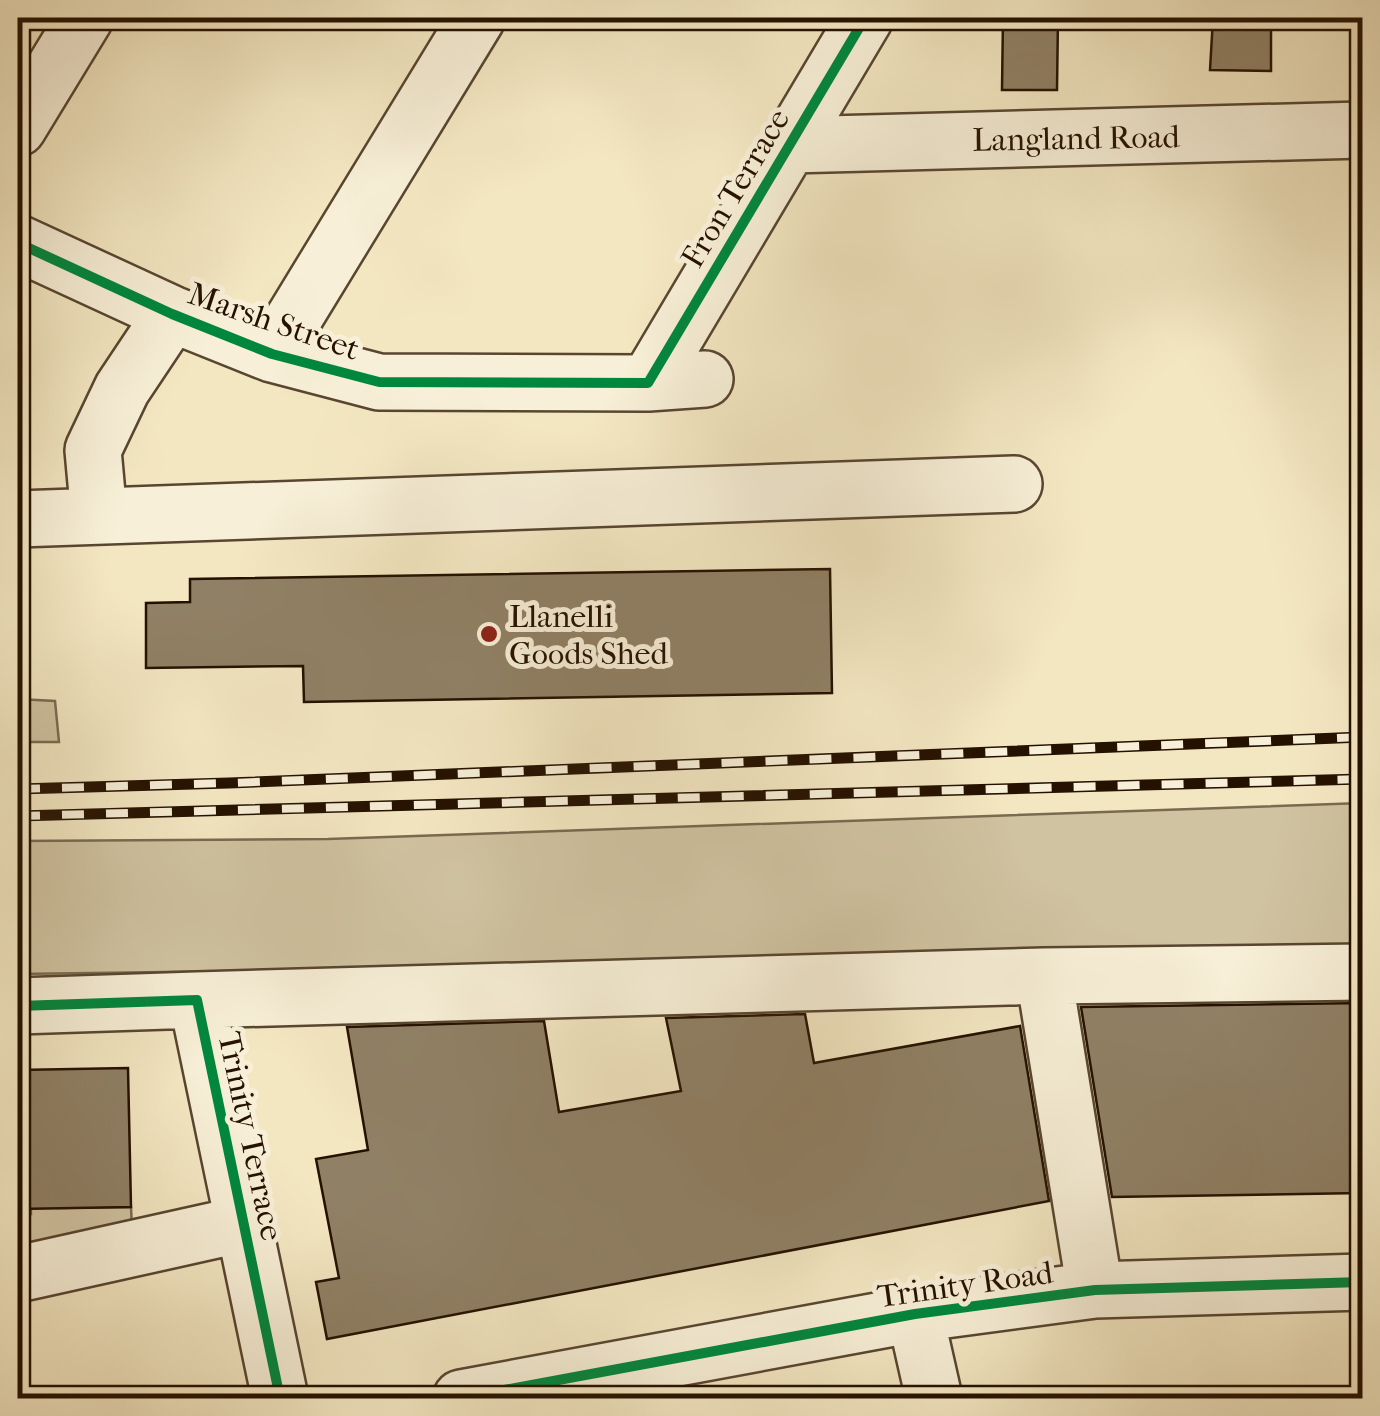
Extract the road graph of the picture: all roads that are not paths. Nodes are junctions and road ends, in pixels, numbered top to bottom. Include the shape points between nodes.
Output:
1 (85, 18) edge
2 (477, 18) edge
3 (865, 18) edge
4 (18, 128) edge
5 (1362, 130) edge
6 (790, 145) junction
7 (18, 243) edge
8 (172, 314) junction
9 (272, 354) junction
10 (705, 379) dead end
11 (648, 383) junction
12 (1014, 484) dead end
13 (99, 516) junction
14 (18, 519) edge
15 (1362, 972) edge
16 (1044, 976) junction
17 (197, 1000) junction
18 (18, 1006) edge
19 (244, 1224) junction
20 (18, 1274) edge
21 (1362, 1282) edge
22 (1095, 1290) junction
23 (915, 1314) junction
24 (280, 1398) edge
25 (461, 1398) edge
26 (934, 1398) edge

1 - 4 street
2 - 9 street
3 - 6 street, Fron Terrace
5 - 6 street, Langland Road
6 - 11 street, Fron Terrace
7 - 8 street, Marsh Street
8 - 9 street, Marsh Street
8 - 13 street via 122,388 93,450
9 - 11 street, Marsh Street via 379,382
10 - 11 street, Marsh Street
12 - 13 street
13 - 14 street
15 - 16 street
16 - 17 street
16 - 22 street
17 - 18 street, Trinity Terrace
17 - 19 street, Trinity Terrace
19 - 20 street
19 - 24 street, Trinity Terrace
21 - 22 street, Trinity Road
22 - 23 street, Trinity Road
23 - 25 street, Trinity Road
23 - 26 street

